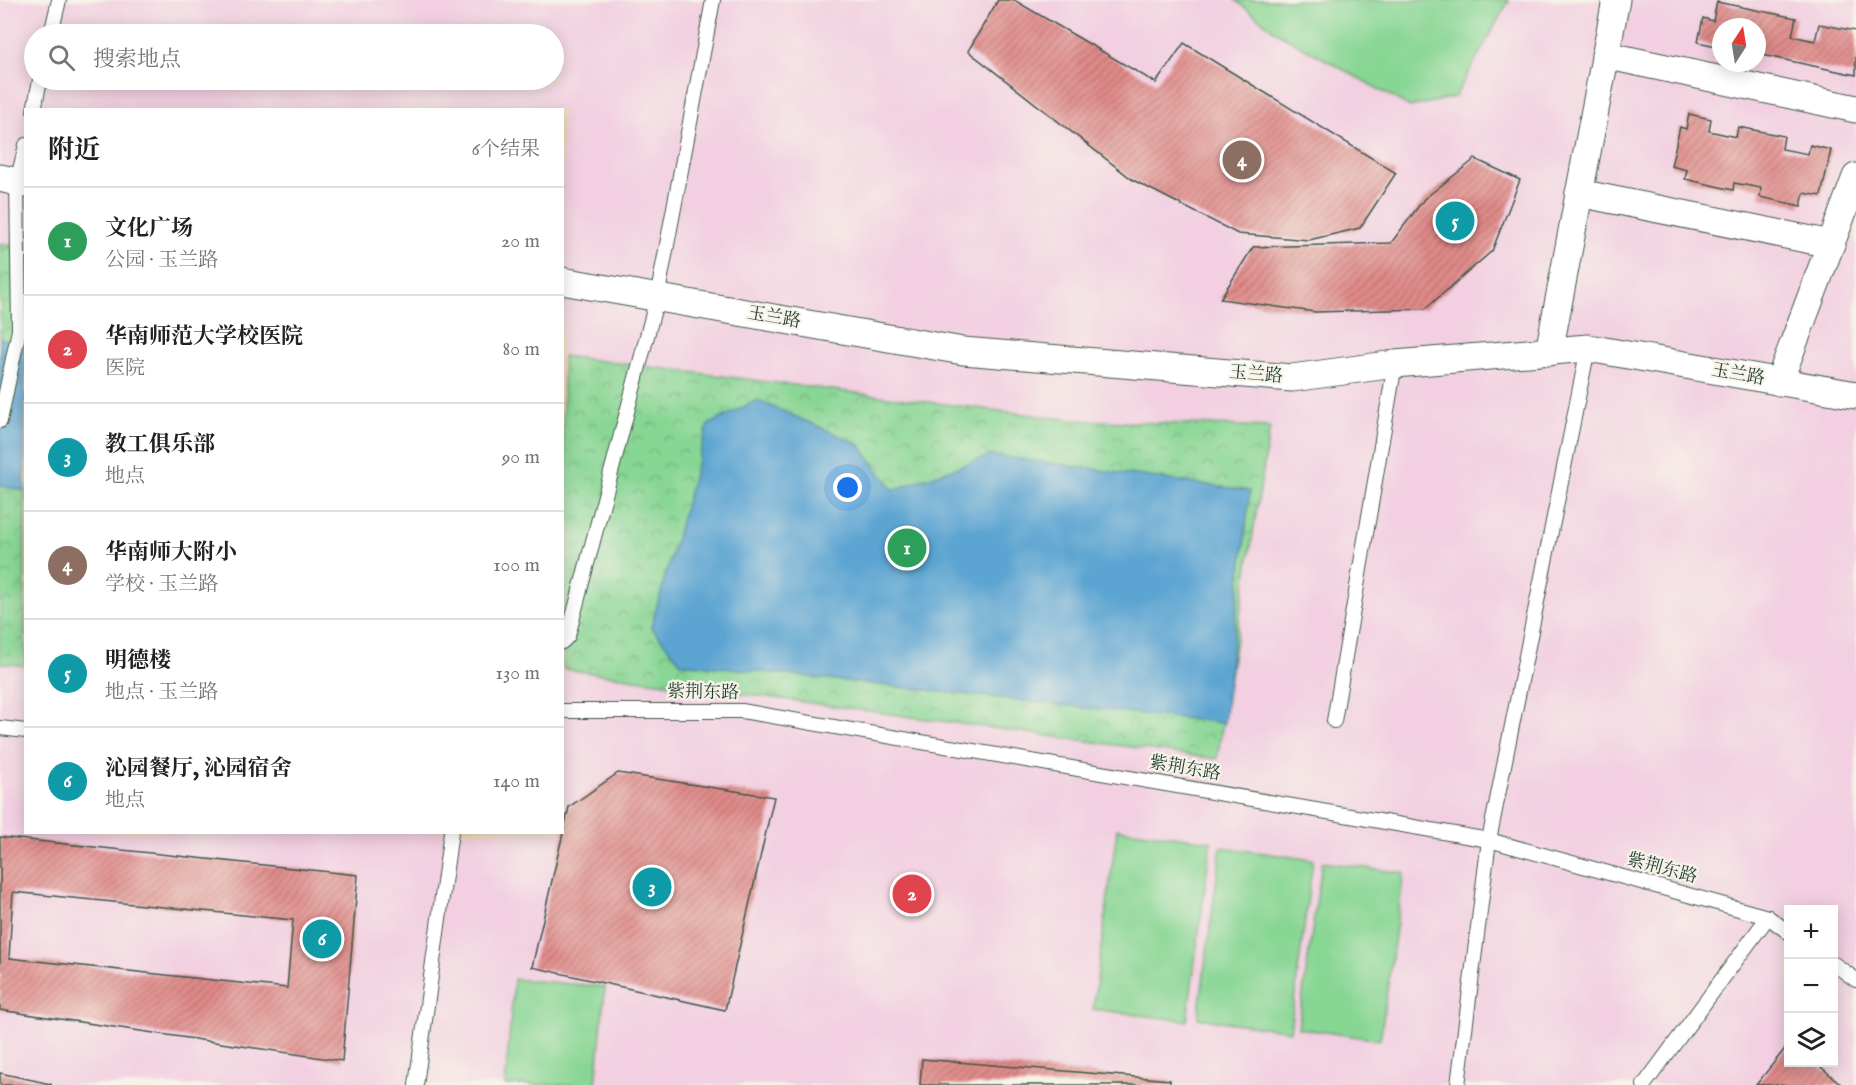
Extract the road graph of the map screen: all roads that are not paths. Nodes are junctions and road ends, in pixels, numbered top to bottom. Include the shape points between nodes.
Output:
1 (59, 0) edge
2 (713, 0) edge
3 (1616, 0) edge
4 (53, 24) edge
5 (1605, 55) junction
6 (38, 90) edge
7 (34, 108) edge
8 (1856, 109) edge
9 (24, 151) edge
10 (1856, 177) edge
11 (14, 181) edge
12 (1579, 193) junction
13 (1831, 244) junction
14 (564, 281) edge
15 (657, 298) junction
16 (1588, 348) junction
17 (1549, 352) junction
18 (1395, 364) junction
19 (1779, 382) junction
20 (1856, 395) edge
21 (0, 421) edge
22 (564, 640) edge
23 (564, 711) edge
24 (1334, 721) dead end
25 (0, 729) edge
26 (24, 731) edge
27 (451, 834) edge
28 (1489, 840) junction
29 (1768, 917) junction
30 (1784, 929) edge
31 (1838, 967) edge
32 (1856, 980) edge
33 (416, 1085) edge
34 (1458, 1085) edge
35 (1644, 1085) edge

1 - 4 lane
2 - 15 lane
3 - 5 street
5 - 8 street
5 - 12 street
6 - 7 lane
9 - 11 lane
10 - 13 street
11 - 21 lane via 19,330
12 - 13 street
12 - 17 street
13 - 19 street
14 - 15 street, 玉兰路
15 - 18 street, 玉兰路 via 975,352 1292,378
15 - 22 lane
16 - 17 street, 玉兰路
16 - 19 street, 玉兰路
16 - 28 lane
17 - 18 street, 玉兰路
18 - 24 lane
19 - 20 street, 玉兰路
23 - 28 lane, 紫荆东路 via 742,711
25 - 26 lane
27 - 33 lane
28 - 29 lane, 紫荆东路
28 - 34 lane
29 - 30 lane, 紫荆东路
29 - 35 lane
31 - 32 lane

